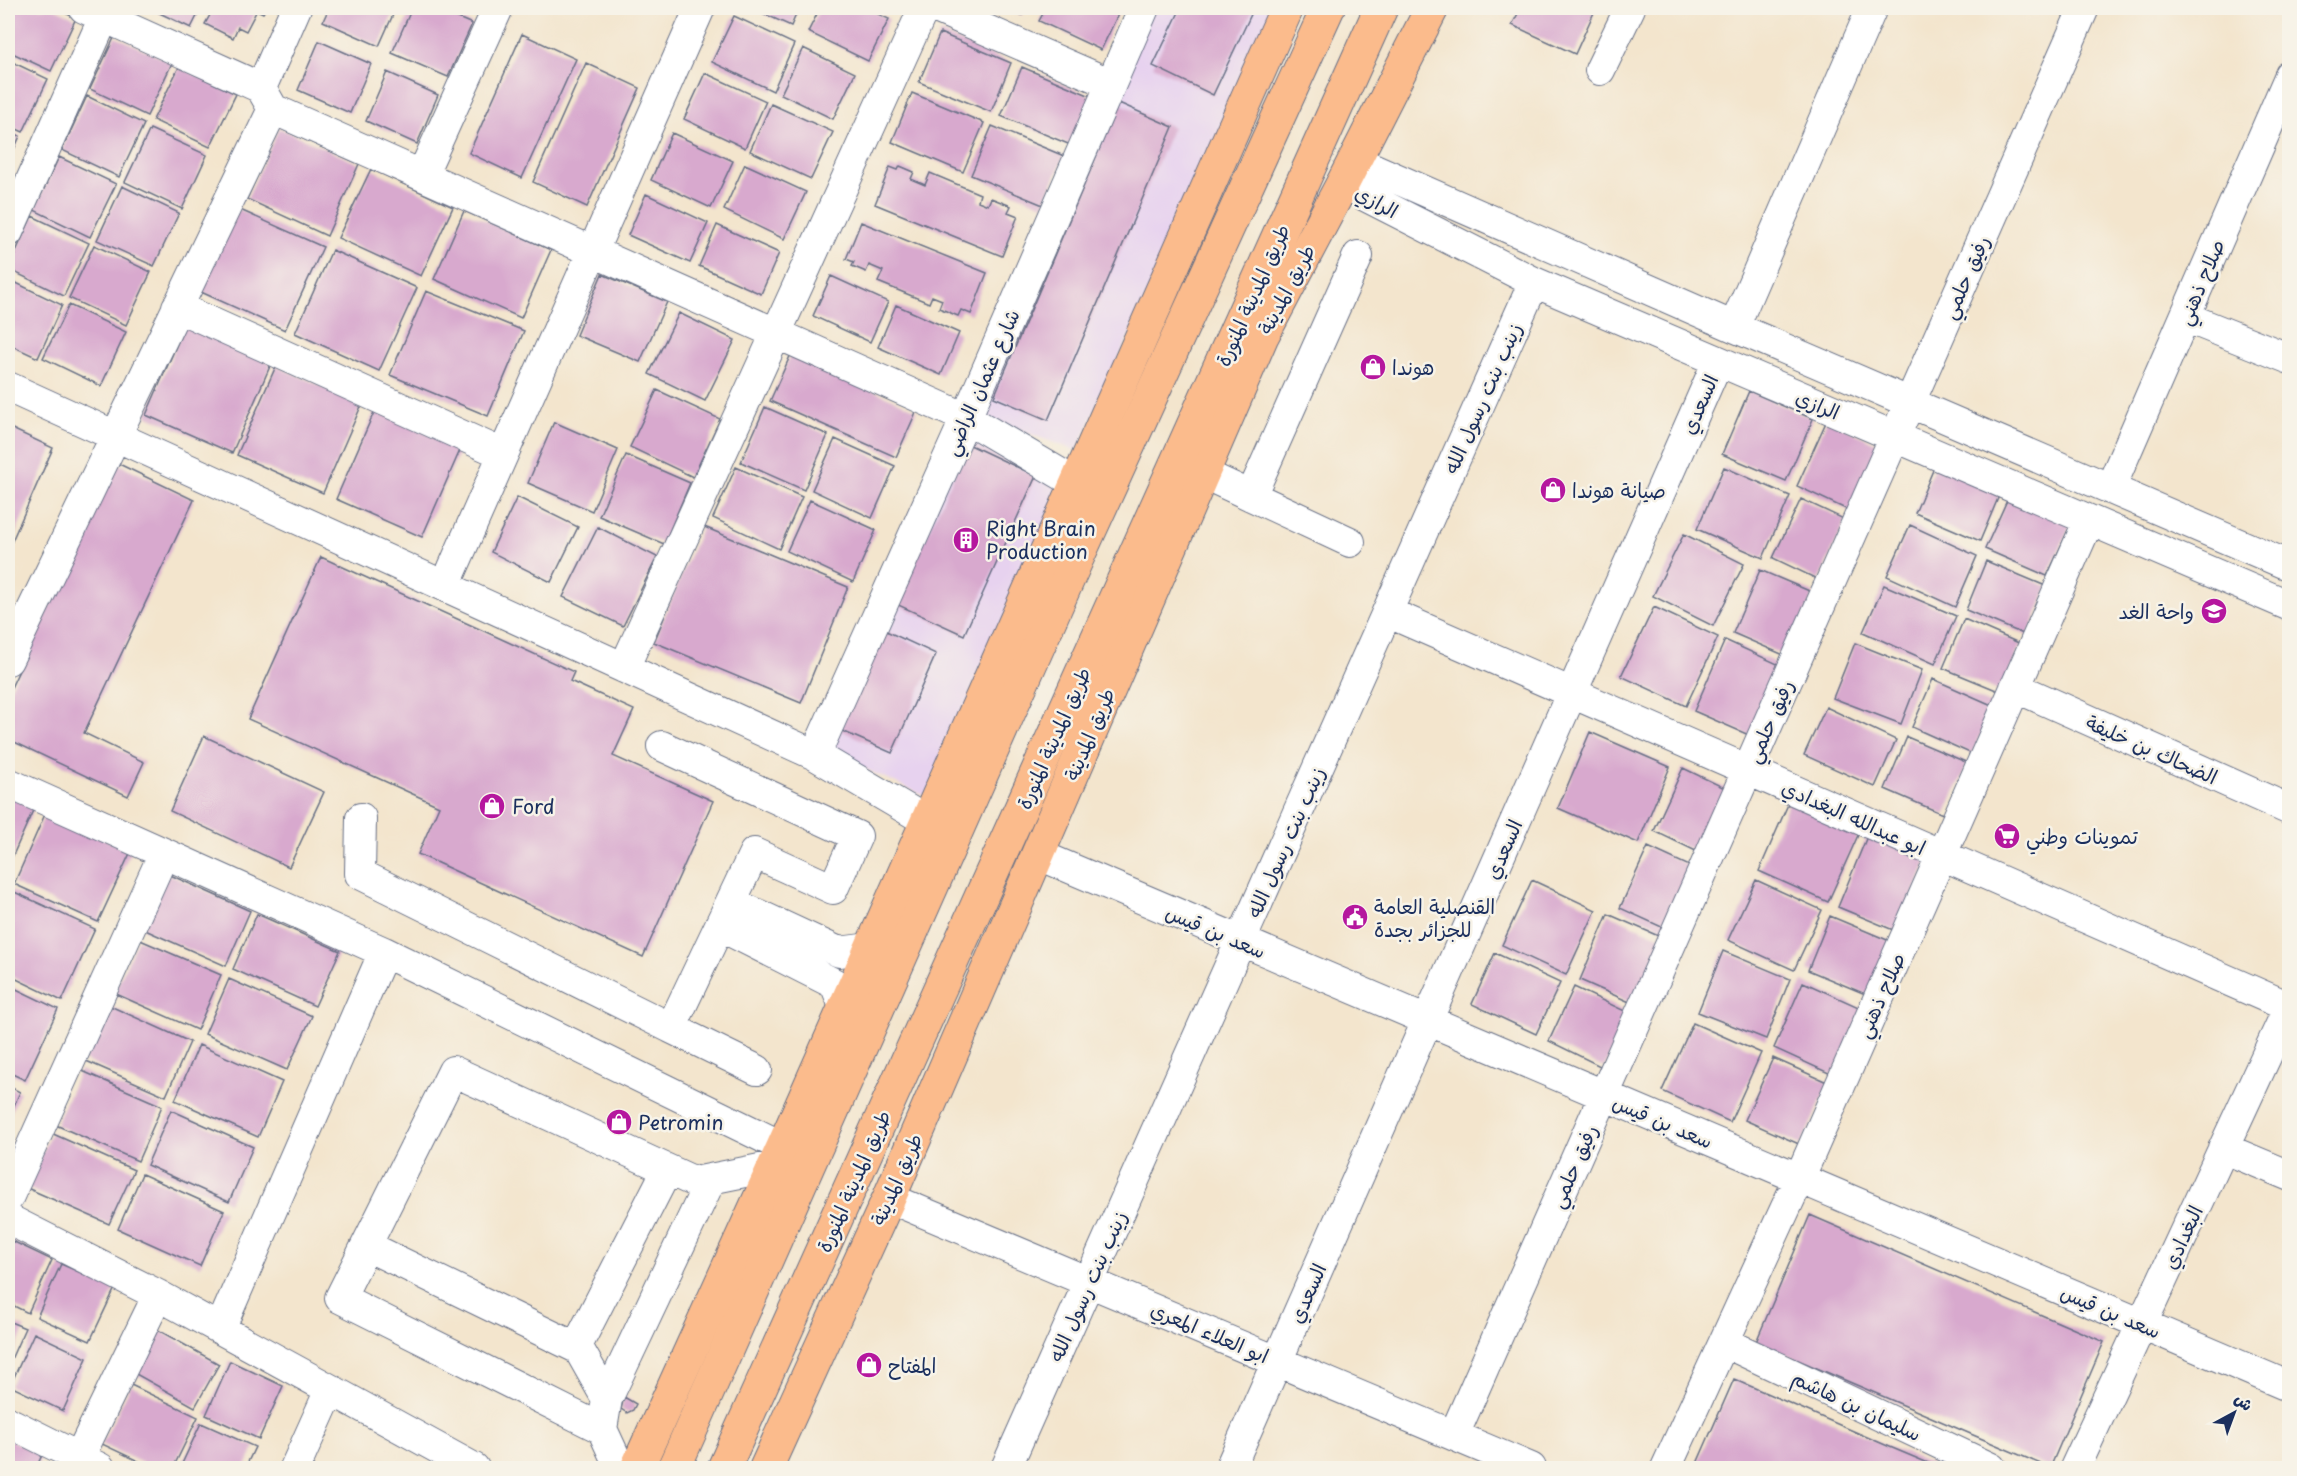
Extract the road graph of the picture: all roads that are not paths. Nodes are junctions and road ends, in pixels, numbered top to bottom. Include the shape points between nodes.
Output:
1 (296, 8) edge
2 (496, 8) edge
3 (700, 8) edge
4 (924, 8) edge
5 (936, 8) edge
6 (1144, 8) edge
7 (1287, 8) edge
8 (1323, 8) edge
9 (1328, 8) edge
10 (1381, 8) edge
11 (1394, 8) edge
12 (1431, 8) edge
13 (1630, 8) edge
14 (1872, 8) edge
15 (2084, 8) edge
16 (94, 12) edge
17 (1600, 70) dead end
18 (2289, 75) edge
19 (1298, 76) junction
20 (1111, 84) junction
21 (267, 98) junction
22 (1335, 109) junction
23 (422, 175) junction
24 (1344, 181) junction
25 (8, 232) edge
26 (592, 251) junction
27 (1358, 256) dead end
28 (1534, 282) junction
29 (1644, 288) junction
30 (177, 307) junction
31 (2185, 317) junction
32 (1630, 324) junction
33 (1734, 327) junction
34 (775, 333) junction
35 (2289, 359) edge
36 (1718, 361) junction
37 (8, 387) edge
38 (1910, 402) junction
39 (966, 418) junction
40 (115, 436) junction
41 (1894, 437) junction
42 (503, 454) junction
43 (1202, 473) junction
44 (1076, 483) junction
45 (2110, 489) junction
46 (1251, 496) junction
47 (2089, 520) junction
48 (1350, 542) dead end
49 (1080, 552) junction
50 (2289, 566) edge
51 (445, 586) junction
52 (2289, 606) edge
53 (1387, 612) junction
54 (8, 660) edge
55 (624, 668) junction
56 (2015, 687) junction
57 (1572, 693) junction
58 (662, 746) dead end
59 (815, 754) junction
60 (1747, 770) junction
61 (8, 783) edge
62 (2289, 810) edge
63 (361, 818) dead end
64 (927, 821) junction
65 (164, 853) junction
66 (1037, 855) junction
67 (1941, 855) junction
68 (726, 914) junction
69 (966, 932) junction
70 (1241, 941) junction
71 (870, 948) junction
72 (384, 952) junction
73 (846, 1001) junction
74 (2289, 1006) edge
75 (1427, 1020) junction
76 (671, 1028) junction
77 (757, 1070) dead end
78 (1604, 1095) junction
79 (2223, 1148) junction
80 (779, 1156) junction
81 (667, 1170) junction
82 (2289, 1176) edge
83 (711, 1179) junction
84 (1799, 1179) junction
85 (8, 1198) edge
86 (889, 1198) junction
87 (8, 1219) edge
88 (867, 1244) junction
89 (367, 1246) junction
90 (1089, 1281) junction
91 (158, 1295) junction
92 (2142, 1324) junction
93 (219, 1329) junction
94 (1724, 1342) junction
95 (579, 1349) junction
96 (1277, 1360) junction
97 (2289, 1387) edge
98 (330, 1390) junction
99 (607, 1399) junction
100 (8, 1422) edge
101 (602, 1429) junction
102 (1454, 1435) junction
103 (84, 1465) edge
104 (295, 1468) edge
105 (474, 1468) edge
106 (620, 1468) edge
107 (637, 1468) edge
108 (674, 1468) edge
109 (724, 1468) edge
110 (766, 1468) edge
111 (1006, 1468) edge
112 (1230, 1468) edge
113 (1531, 1468) edge
114 (1665, 1468) edge
115 (1991, 1468) edge
116 (2075, 1468) edge

1 - 21 street
2 - 23 street
3 - 26 street
4 - 34 street
5 - 20 street
6 - 20 street, شارع عثمان الراضي
7 - 44 main road
8 - 19 main road
9 - 19 main road
10 - 22 main road, طريق المدينة المنورة
11 - 22 main road
12 - 24 main road, طريق المدينة
13 - 17 street
14 - 33 street
15 - 38 street, رفيق حلمي
16 - 21 street
16 - 25 street
18 - 31 street, صلاح ذهني
19 - 49 main road
20 - 39 street, شارع عثمان الراضي
21 - 23 street
21 - 30 street
22 - 69 main road, طريق المدينة المنورة
23 - 26 street
24 - 28 street, الرازي via 1367,197
24 - 29 street, الرازي via 1370,167
24 - 43 main road, طريق المدينة via 1262,336
26 - 34 street
26 - 42 street
27 - 46 street
28 - 32 street, الرازي
28 - 53 street, زينب بنت رسول الله
29 - 32 street
29 - 33 street, الرازي
30 - 40 street
30 - 42 street
31 - 35 street
31 - 45 street, صلاح ذهني
32 - 36 street, الرازي
33 - 38 street, الرازي
34 - 39 street
34 - 55 street
36 - 41 street, الرازي
36 - 57 street, السعدي
37 - 40 street
38 - 41 street, رفيق حلمي
38 - 45 street, الرازي
39 - 44 street
39 - 59 street, شارع عثمان الراضي
40 - 51 street
40 - 54 street
41 - 47 street, الرازي
41 - 60 street, رفيق حلمي
42 - 51 street
43 - 46 street
43 - 66 main road, طريق المدينة
44 - 64 main road
45 - 50 street, الرازي
46 - 48 street
47 - 52 street, الرازي
47 - 56 street, صلاح ذهني
49 - 73 main road
49 - 108 main road
51 - 55 street
53 - 57 street, ابو عبدالله البغدادي
53 - 70 street, زينب بنت رسول الله
55 - 59 street
56 - 62 street, الضحاك بن خليفة
56 - 67 street, صلاح ذهني
57 - 60 street, ابو عبدالله البغدادي
57 - 75 street, السعدي
58 - 68 street via 857,836 832,889 754,853
59 - 64 street
60 - 67 street, ابو عبدالله البغدادي
60 - 78 street, رفيق حلمي
61 - 65 street
63 - 76 street via 360,874
64 - 71 main road
65 - 72 street
65 - 85 street
66 - 70 street, سعد بن قيس
66 - 86 main road, طريق المدينة
67 - 74 street, ابو عبدالله البغدادي
67 - 84 street, صلاح ذهني
68 - 71 street via 839,952
68 - 73 street via 835,984
68 - 76 street
69 - 88 main road
69 - 109 main road, طريق المدينة المنورة
70 - 75 street, سعد بن قيس
70 - 90 street, زينب بنت رسول الله
71 - 73 main road
72 - 80 street
72 - 93 street
73 - 80 main road
74 - 79 street, البغدادي
75 - 78 street, سعد بن قيس
75 - 96 street, السعدي
76 - 77 street
78 - 84 street, سعد بن قيس
78 - 102 street, رفيق حلمي
79 - 82 street
79 - 92 street, البغدادي
80 - 83 street
80 - 107 main road
81 - 83 street via 694,1182
81 - 89 street via 453,1071
81 - 95 street via 577,1346
83 - 99 street
84 - 92 street, سعد بن قيس
84 - 94 street, صلاح ذهني
86 - 88 main road, طريق المدينة
86 - 90 street, ابو العلاء المعري
87 - 91 street
88 - 110 main road, طريق المدينة
89 - 95 street
89 - 101 street via 340,1298
90 - 96 street, ابو العلاء المعري
90 - 111 street, زينب بنت رسول الله
91 - 93 street
91 - 103 street
92 - 97 street, سعد بن قيس
92 - 116 street, البغدادي
93 - 98 street
94 - 114 street, صلاح ذهني
94 - 115 street, سليمان بن هاشم
95 - 99 street
96 - 102 street, ابو العلاء المعري
96 - 112 street, السعدي
98 - 104 street
98 - 105 street
99 - 101 street
100 - 103 street
101 - 106 street
102 - 113 street, ابو العلاء المعري

